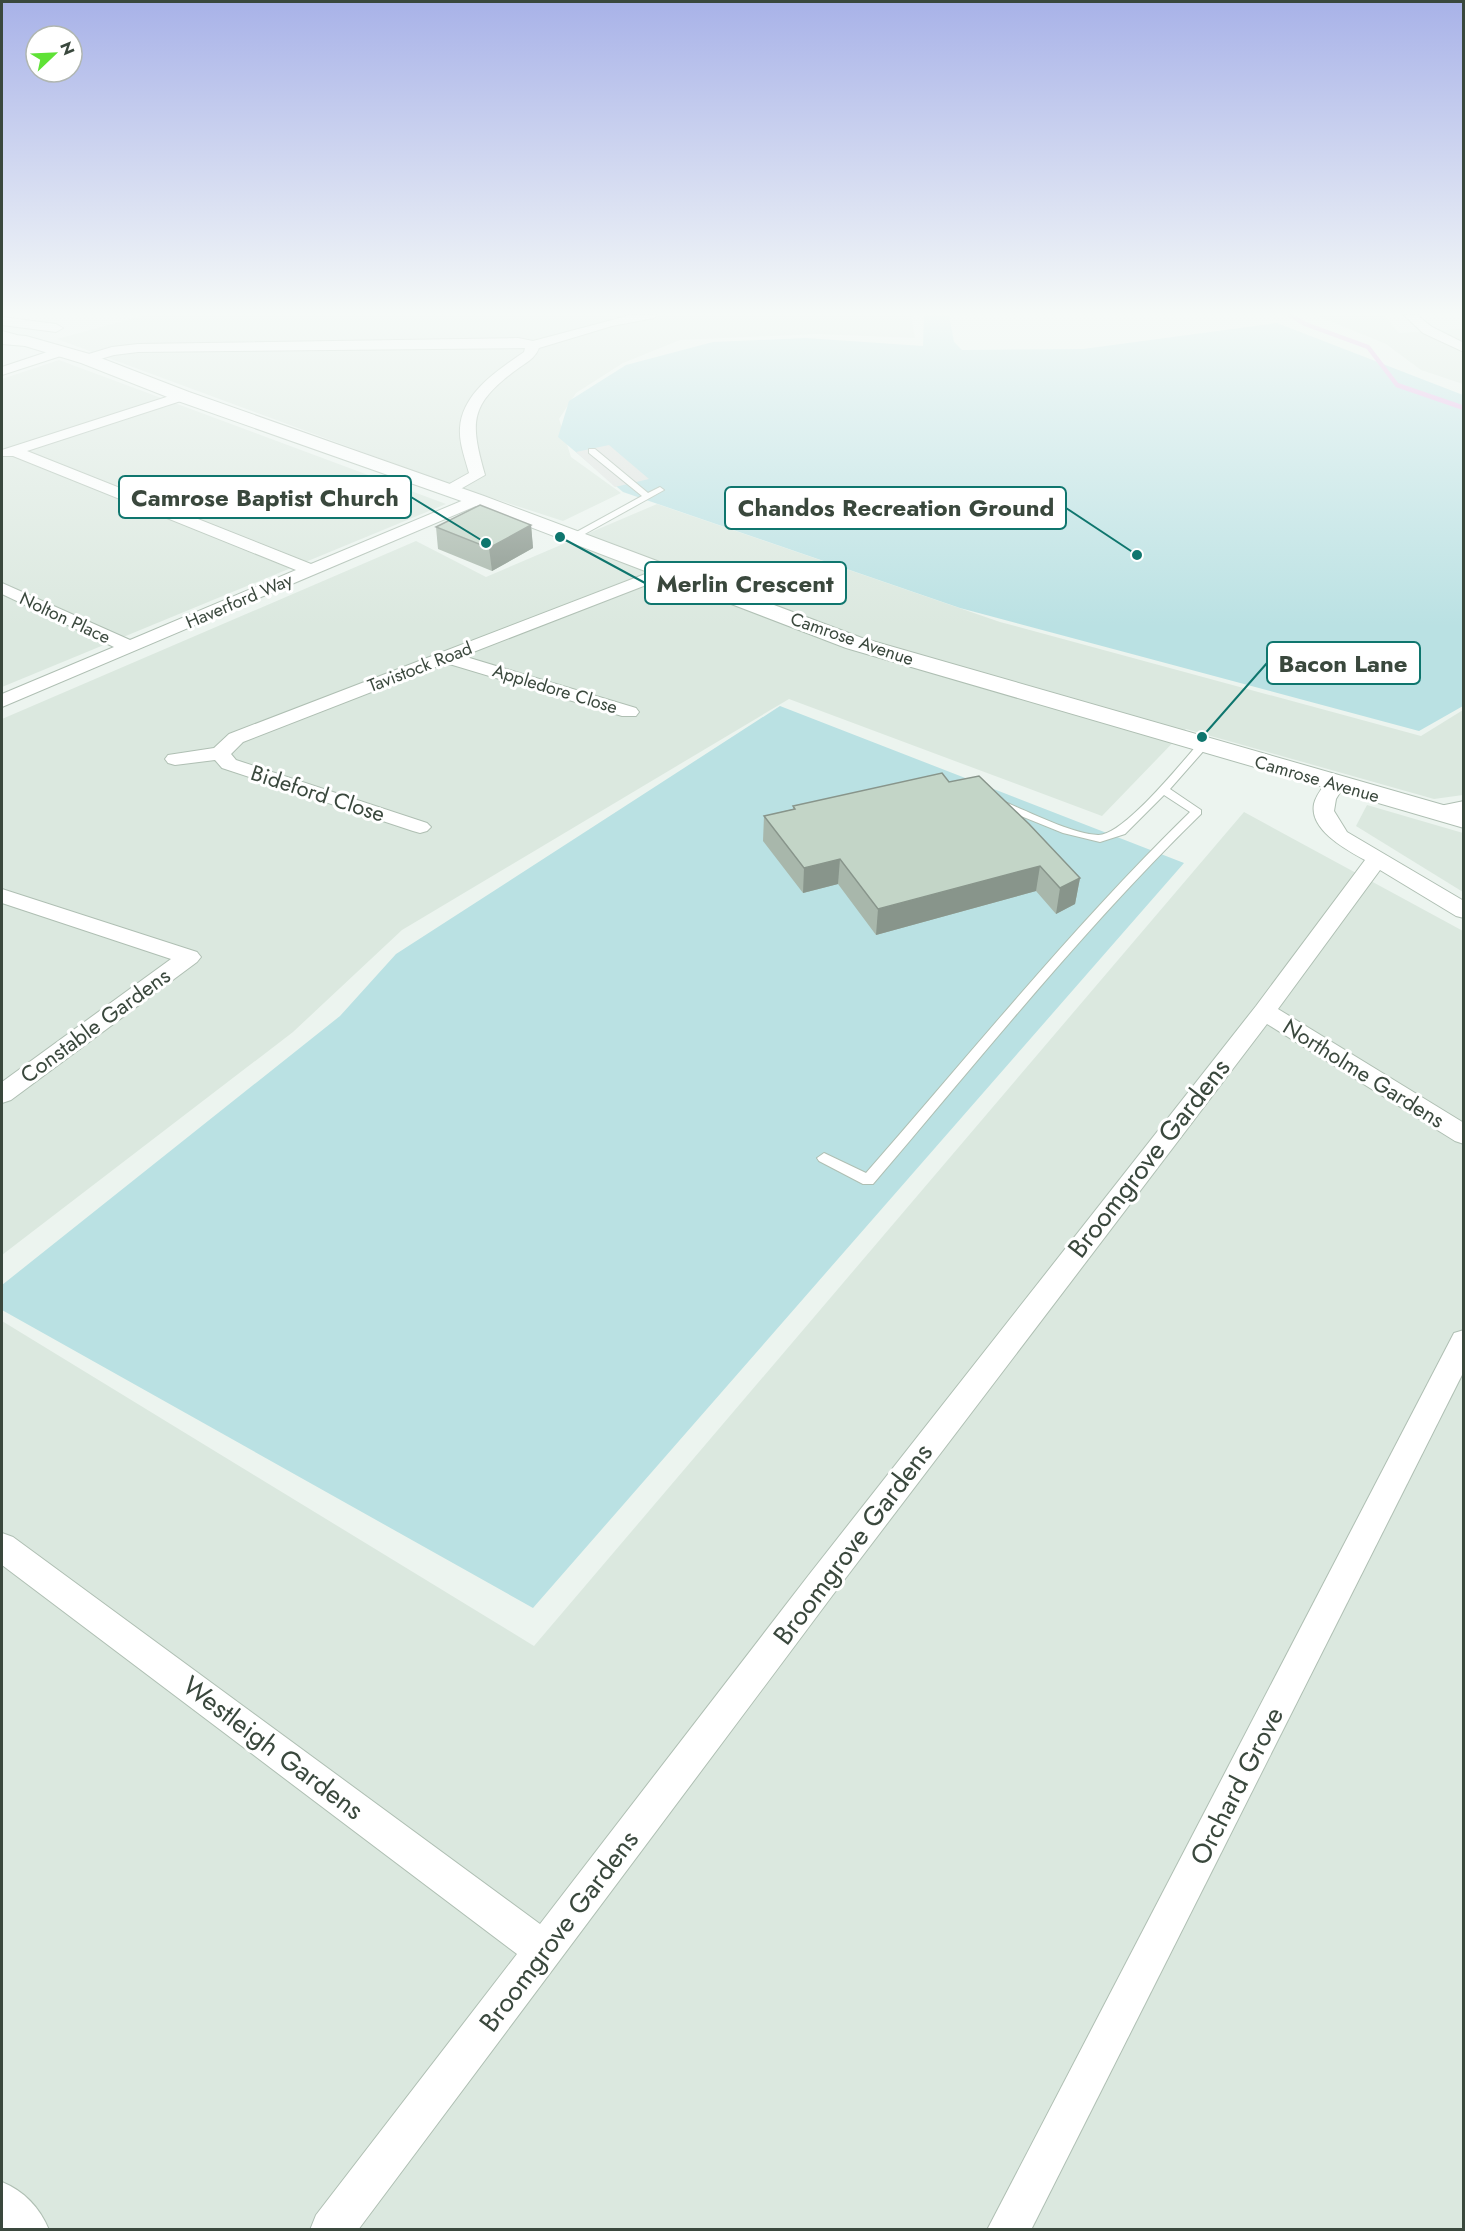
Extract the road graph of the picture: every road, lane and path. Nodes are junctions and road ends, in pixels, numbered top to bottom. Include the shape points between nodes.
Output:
1 (111, 419) edge
2 (248, 419) edge
3 (469, 419) edge
4 (592, 452) dead end
5 (7, 453) edge
6 (450, 490) junction
7 (660, 490) dead end
8 (647, 496) junction
9 (477, 500) junction
10 (574, 537) junction
11 (311, 570) junction
12 (666, 571) junction
13 (2, 588) edge
14 (129, 647) junction
15 (447, 657) junction
16 (2, 701) edge
17 (629, 712) dead end
18 (1203, 745) junction
19 (220, 753) junction
20 (176, 759) dead end
21 (1335, 783) junction
22 (1163, 789) junction
23 (989, 800) edge
24 (1464, 807) edge
25 (1437, 812) junction
26 (1464, 820) edge
27 (420, 826) dead end
28 (1377, 859) junction
29 (2, 896) edge
30 (1464, 911) edge
31 (1264, 1011) junction
32 (2, 1094) edge
33 (1464, 1135) edge
34 (824, 1158) dead end
35 (1464, 1341) edge
36 (2, 1547) edge
37 (544, 1950) junction
38 (2, 2203) edge
39 (28, 2229) edge
40 (331, 2229) edge
41 (1008, 2229) edge

1 - 5 street
2 - 6 street, Camrose Avenue
3 - 6 street via 477,475
4 - 8 lane
5 - 11 street
6 - 9 street, Camrose Avenue
7 - 8 lane
8 - 10 lane
9 - 10 street, Camrose Avenue
9 - 11 street, Haverford Way
10 - 12 street, Camrose Avenue
11 - 14 street, Haverford Way
12 - 15 street, Tavistock Road
12 - 18 street, Camrose Avenue via 854,643
13 - 14 street, Nolton Place
14 - 16 street, Haverford Way
15 - 17 street, Appledore Close
15 - 19 street, Tavistock Road via 236,738
18 - 21 street, Camrose Avenue
18 - 22 lane
19 - 20 street, Tavistock Road
19 - 27 street, Bideford Close via 229,764
21 - 25 street, Camrose Avenue
21 - 28 street via 1324,800 1325,819 1340,836
22 - 23 lane via 1121,832 1100,839 1067,831
22 - 34 lane via 1197,812 1158,849 868,1180
24 - 25 street
25 - 26 street, Camrose Avenue
28 - 30 street
28 - 31 street, Broomgrove Gardens
29 - 32 street, Constable Gardens via 189,957
31 - 33 street, Northolme Gardens
31 - 37 street, Broomgrove Gardens
35 - 41 street, Orchard Grove
36 - 37 street, Westleigh Gardens
37 - 40 street, Broomgrove Gardens
38 - 39 street

